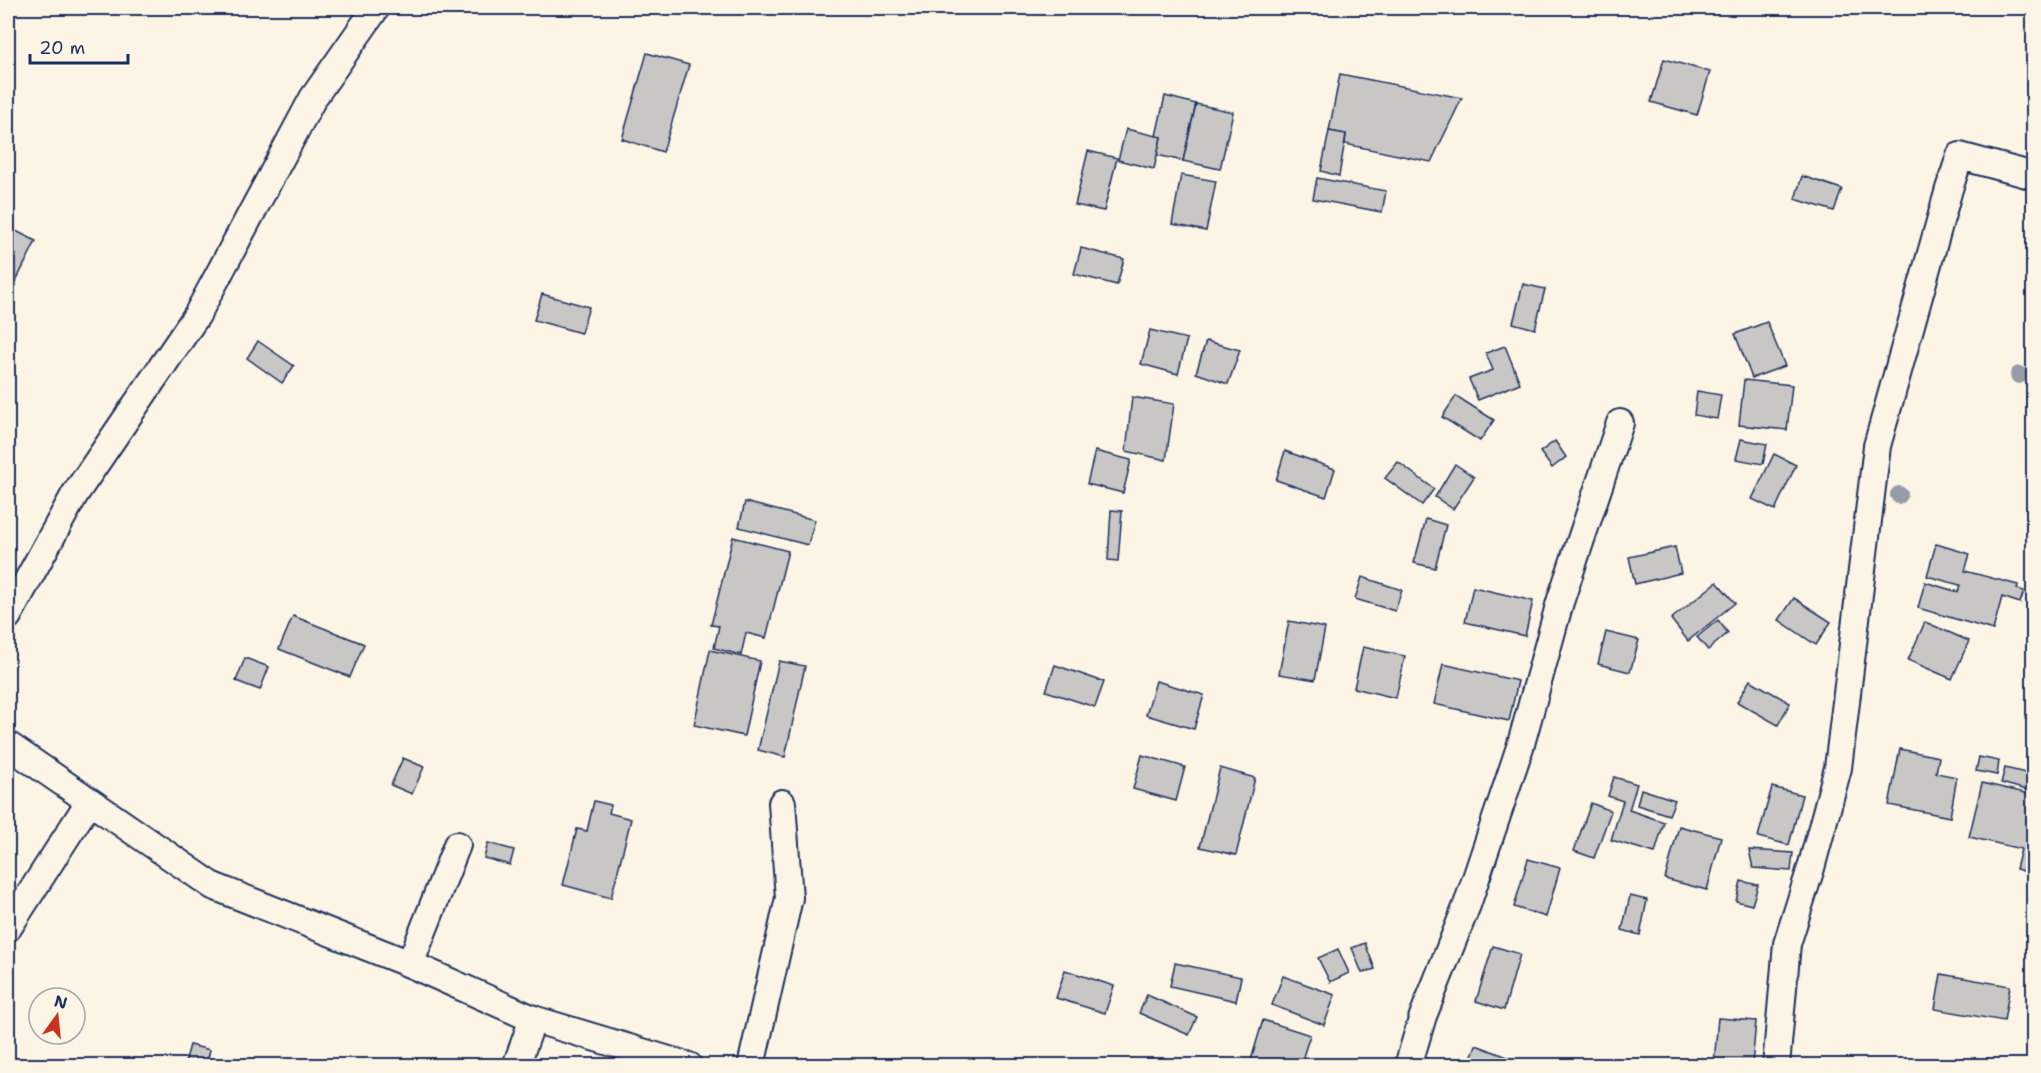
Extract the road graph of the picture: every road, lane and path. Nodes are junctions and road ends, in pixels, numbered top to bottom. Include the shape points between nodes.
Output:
1 (376, 8) edge
2 (2034, 176) edge
3 (1620, 423) dead end
4 (8, 616) edge
5 (8, 745) edge
6 (89, 802) junction
7 (782, 803) dead end
8 (457, 845) dead end
9 (8, 928) edge
10 (410, 964) junction
11 (533, 1019) junction
12 (516, 1065) edge
13 (689, 1065) edge
14 (751, 1065) edge
15 (1408, 1065) edge
16 (1776, 1065) edge

1 - 4 street via 313,98 197,315 75,494
2 - 16 street via 1960,156 1949,189 1877,446 1838,768 1787,944
3 - 15 street via 1560,602 1517,755
5 - 6 street
6 - 9 street
6 - 10 street via 213,886
7 - 14 street via 789,898
8 - 10 street
10 - 11 street
11 - 12 street
11 - 13 street

